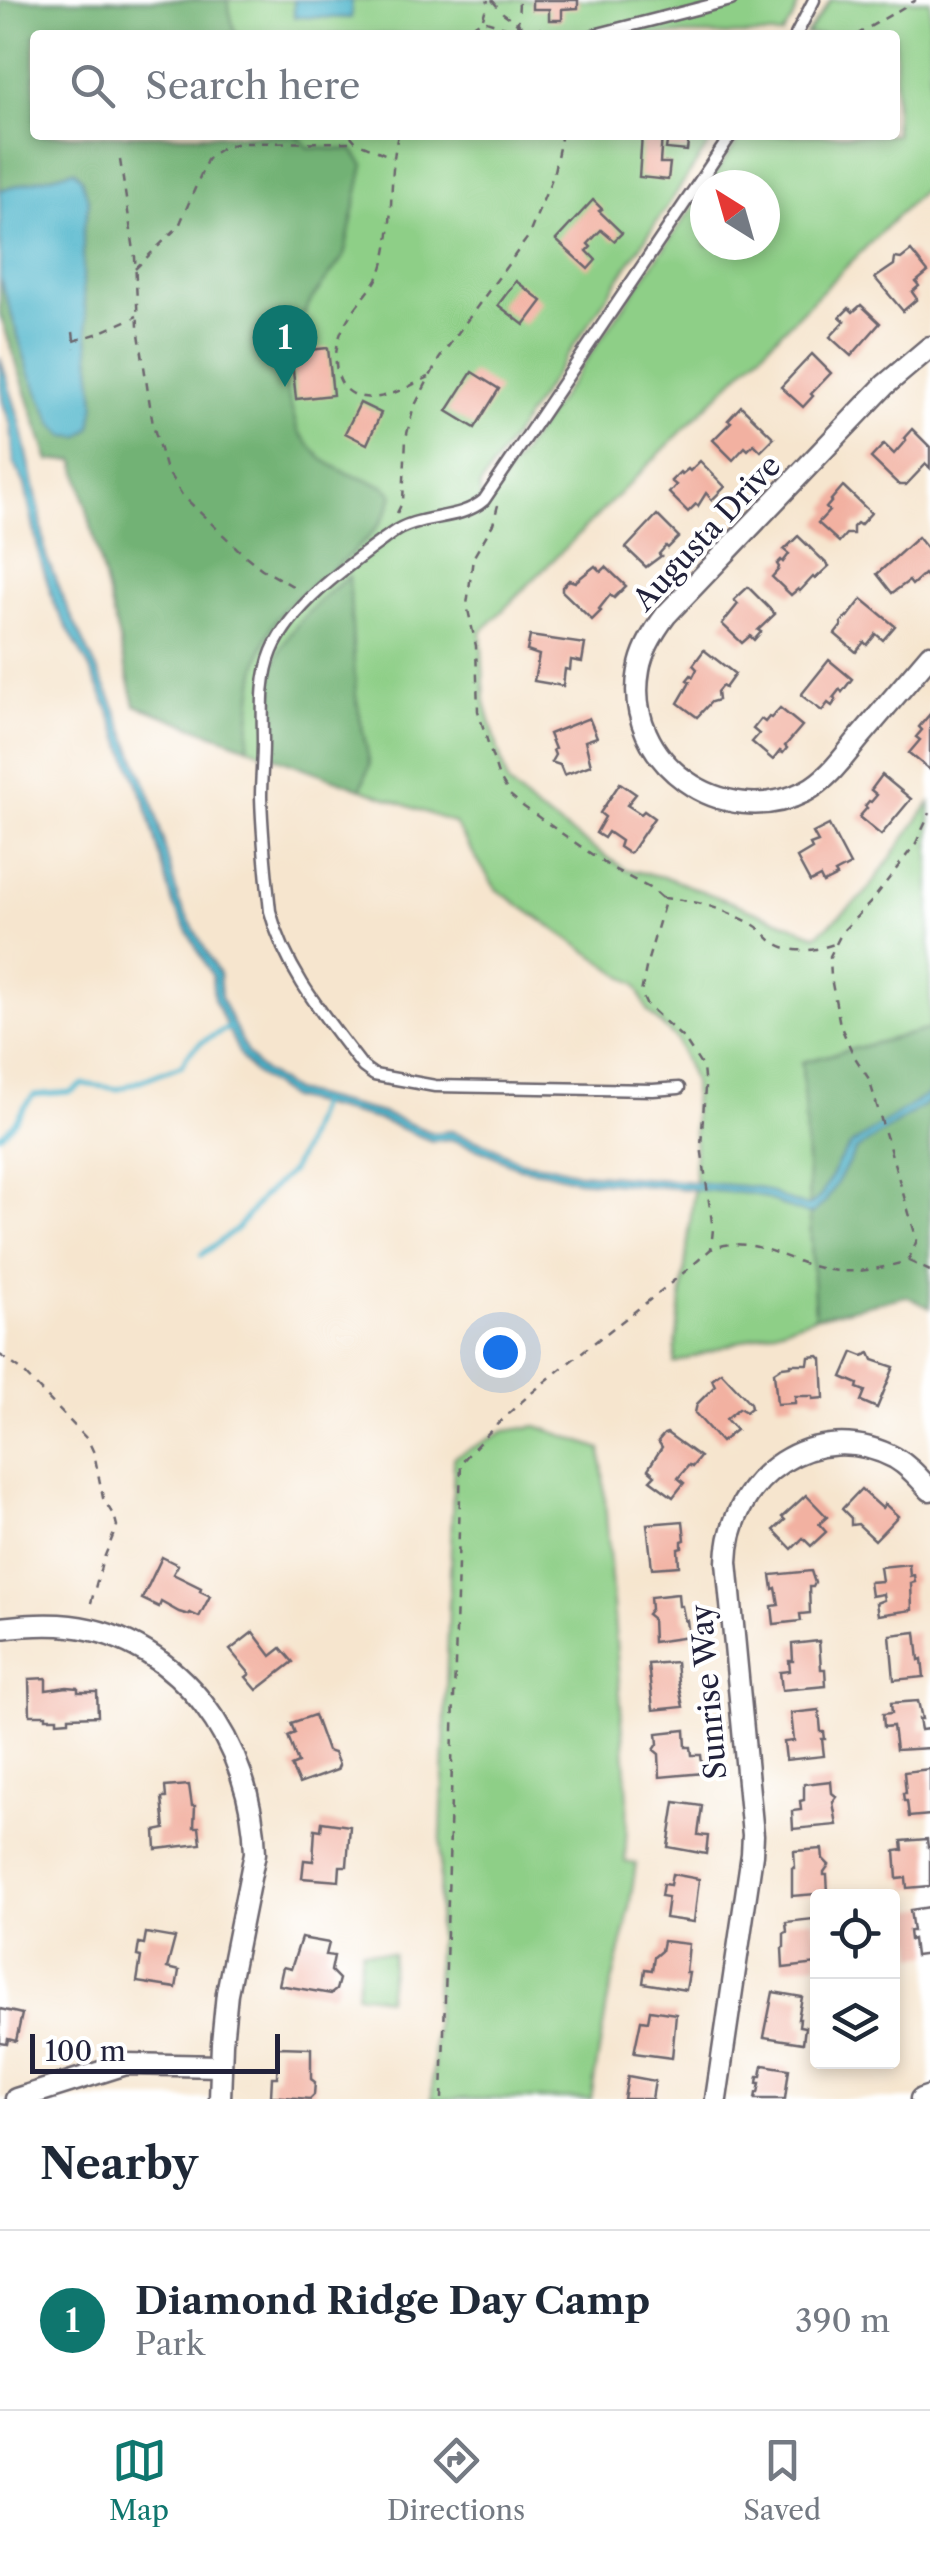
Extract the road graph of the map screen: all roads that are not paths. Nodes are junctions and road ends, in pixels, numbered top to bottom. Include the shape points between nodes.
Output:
1 (731, 0) edge
2 (814, 0) edge
3 (614, 30) edge
4 (799, 30) edge
5 (729, 140) edge
6 (930, 347) edge
7 (930, 654) edge
8 (679, 1088) dead end
9 (930, 1490) edge
10 (0, 1628) edge
11 (220, 2066) junction
12 (930, 2096) edge
13 (16, 2099) edge
14 (220, 2099) edge
15 (716, 2099) edge
16 (921, 2099) edge

1 - 3 lane
2 - 4 lane
5 - 8 lane via 496,483 475,508 419,520 391,534 313,598 273,648 262,704 270,912 304,989 363,1066 374,1075 435,1086
6 - 7 street, Augusta Drive via 885,385 666,615 639,668 640,708 657,752 682,780 732,802 770,803 829,774
9 - 15 street, Sunrise Way via 879,1451 818,1448 767,1471 731,1530 727,1562 753,1835
10 - 11 street via 84,1629 134,1647 188,1685 232,1750 246,1787 255,1853 230,1972
11 - 13 street via 126,2064
11 - 14 street
12 - 16 street

